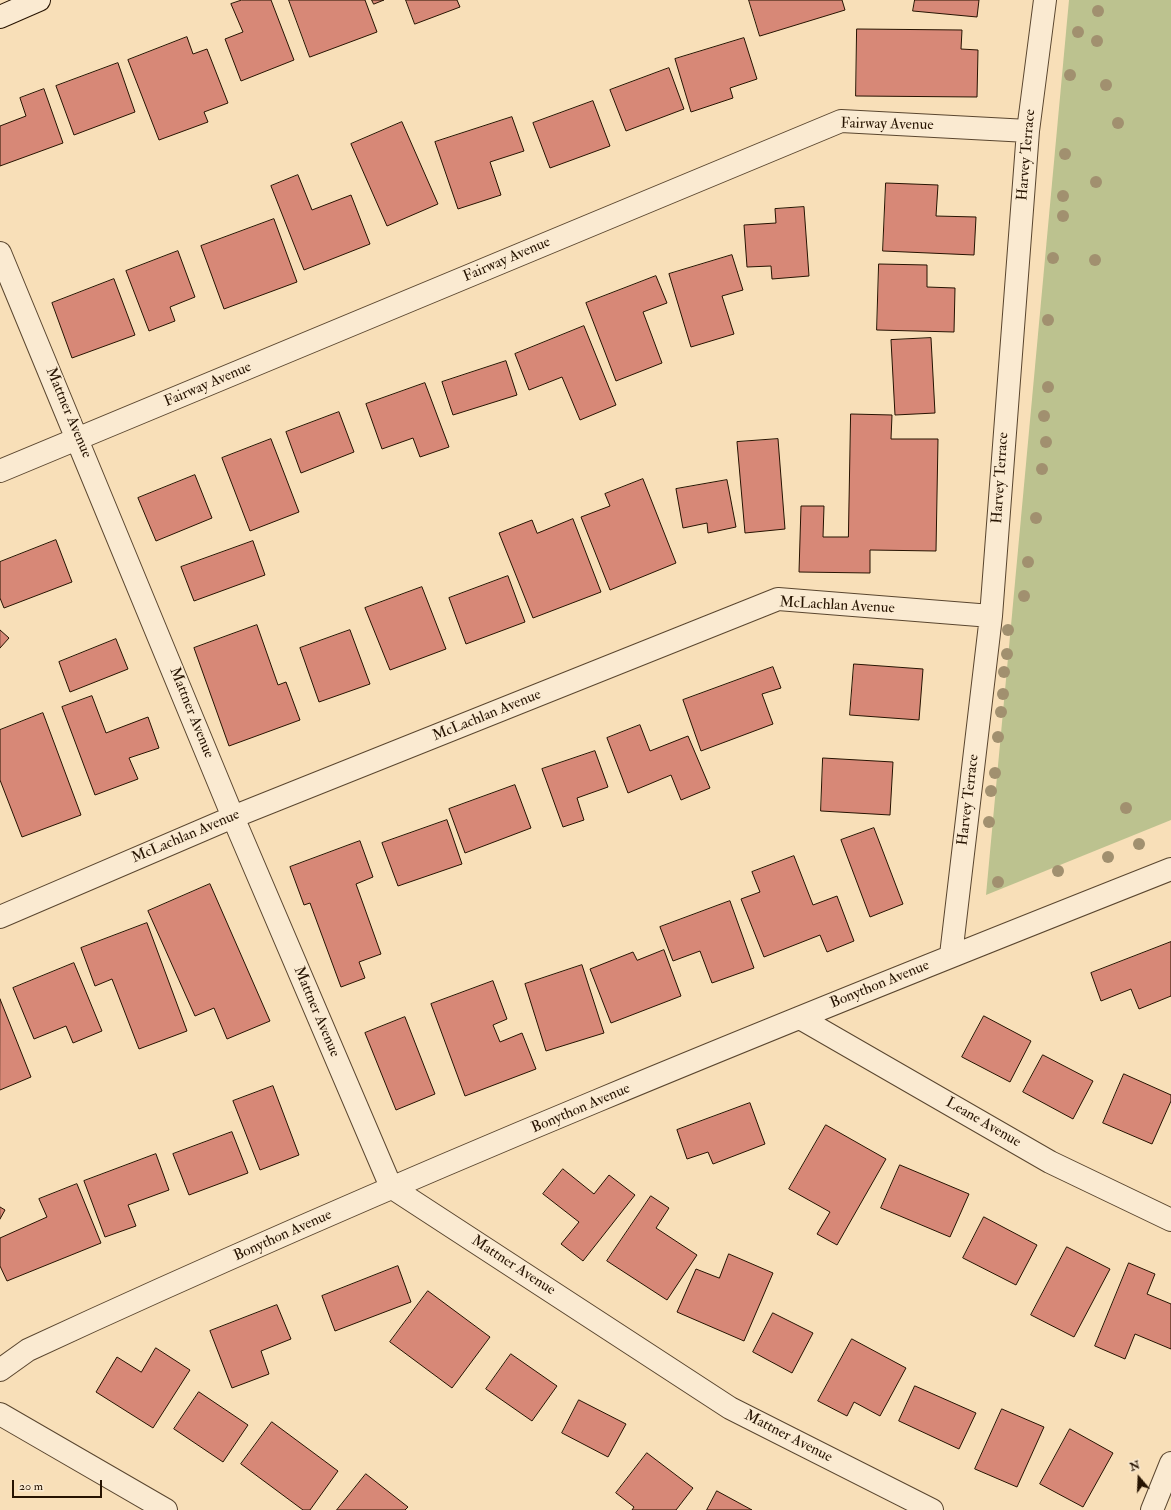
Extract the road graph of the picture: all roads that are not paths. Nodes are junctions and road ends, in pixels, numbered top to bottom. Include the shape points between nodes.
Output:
1 (39, 0) edge
2 (1045, 0) edge
3 (0, 16) edge
4 (1028, 131) junction
5 (0, 253) edge
6 (79, 439) junction
7 (0, 471) edge
8 (991, 616) junction
9 (233, 817) junction
10 (1171, 869) edge
11 (0, 917) edge
12 (952, 955) junction
13 (800, 1018) junction
14 (391, 1188) junction
15 (1171, 1220) edge
16 (0, 1370) edge
17 (0, 1414) edge
18 (1171, 1463) edge
19 (166, 1510) edge
20 (932, 1510) edge
21 (1152, 1510) edge

1 - 3 street
2 - 4 street, Harvey Terrace
4 - 6 street, Fairway Avenue via 841,121
4 - 8 street, Harvey Terrace
5 - 6 street, Mattner Avenue
6 - 7 street, Fairway Avenue
6 - 9 street, Mattner Avenue
8 - 9 street, McLachlan Avenue via 778,599
8 - 12 street, Harvey Terrace
9 - 11 street, McLachlan Avenue
9 - 14 street, Mattner Avenue
10 - 12 street, Bonython Avenue
12 - 13 street, Bonython Avenue
13 - 14 street, Bonython Avenue
13 - 15 street, Leane Avenue via 1050,1162
14 - 16 street, Bonython Avenue via 35,1347
14 - 20 street, Mattner Avenue via 730,1408
17 - 19 street
18 - 21 street

